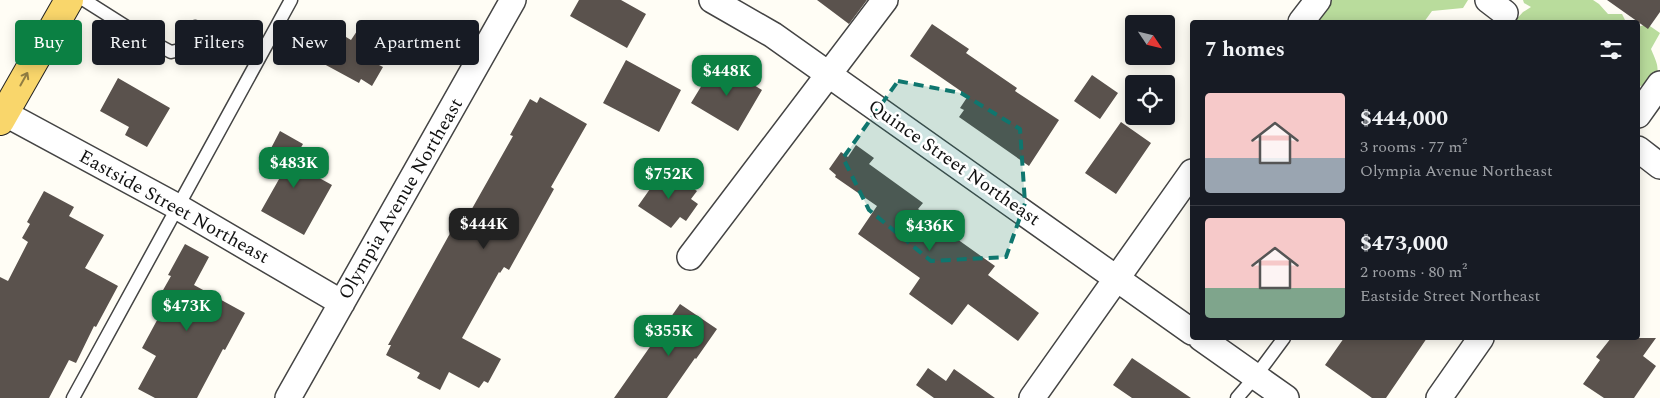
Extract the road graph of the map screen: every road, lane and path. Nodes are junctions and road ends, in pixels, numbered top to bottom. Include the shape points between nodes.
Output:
1 (69, 0) edge
2 (84, 0) edge
3 (291, 0) edge
4 (513, 0) edge
5 (712, 0) edge
6 (885, 0) edge
7 (1318, 0) edge
8 (1303, 20) edge
9 (175, 51) edge
10 (829, 75) junction
11 (1660, 84) edge
12 (1640, 112) edge
13 (2, 117) edge
14 (1640, 150) edge
15 (1660, 166) edge
16 (1190, 175) edge
17 (178, 206) junction
18 (690, 258) dead end
19 (1117, 277) junction
20 (342, 303) junction
21 (1190, 331) edge
22 (1204, 340) edge
23 (1283, 340) edge
24 (1480, 340) edge
25 (1255, 377) junction
26 (73, 398) edge
27 (288, 398) edge
28 (1032, 398) edge
29 (1237, 398) edge
30 (1286, 398) edge
31 (1439, 398) edge

13 -> 1 main road
2 - 9 lane via 141,36
3 - 17 lane
4 - 20 street, Olympia Avenue Northeast
5 - 10 street, Quince Street Northeast via 774,34
6 - 10 street
7 - 8 street
10 - 18 street
10 - 19 street, Quince Street Northeast
11 - 12 street
13 - 17 street, Eastside Street Northeast
14 - 15 street
16 - 19 street
17 - 20 street, Eastside Street Northeast
17 - 26 lane
19 - 21 street, Quince Street Northeast
19 - 28 street
20 - 27 street, Olympia Avenue Northeast
22 - 25 street
23 - 25 lane
24 - 31 street
25 - 29 lane
25 - 30 street

